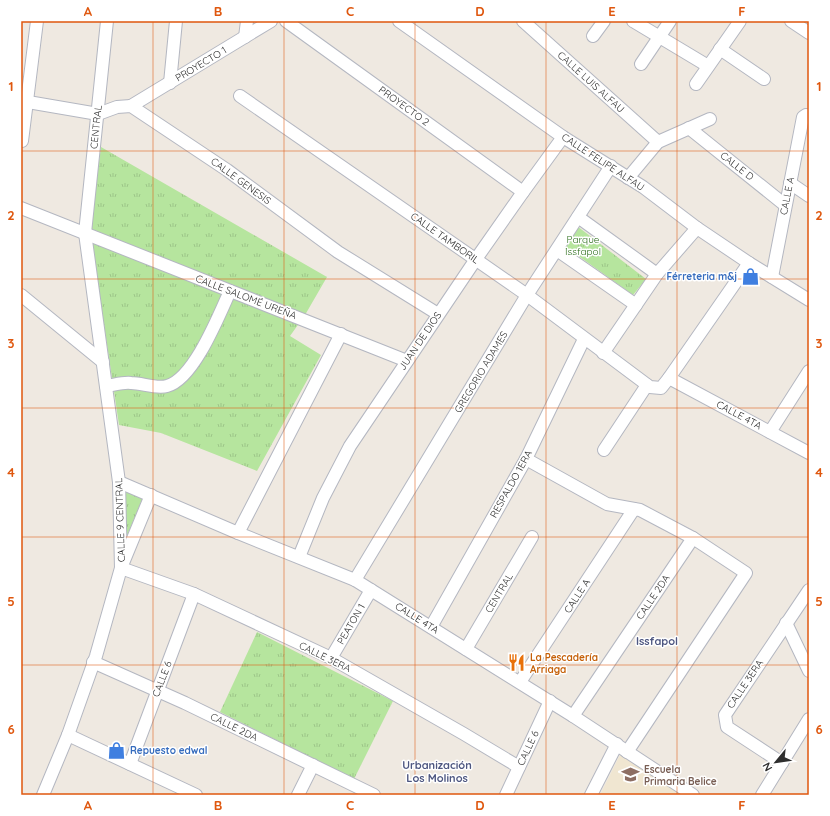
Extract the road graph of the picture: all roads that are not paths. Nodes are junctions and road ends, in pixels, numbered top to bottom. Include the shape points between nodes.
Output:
1 (37, 21) edge
2 (107, 21) edge
3 (176, 21) edge
4 (247, 21) edge
5 (271, 21) edge
6 (286, 21) edge
7 (399, 21) edge
8 (523, 21) edge
9 (604, 21) edge
10 (633, 21) edge
11 (670, 21) edge
12 (740, 21) edge
13 (791, 21) edge
14 (809, 33) edge
15 (593, 36) dead end
16 (245, 37) junction
17 (660, 37) junction
18 (720, 49) junction
19 (641, 64) dead end
20 (708, 66) junction
21 (764, 79) dead end
22 (170, 83) junction
23 (696, 84) dead end
24 (240, 96) dead end
25 (28, 102) junction
26 (131, 106) junction
27 (98, 114) junction
28 (807, 116) edge
29 (710, 119) dead end
30 (689, 128) junction
31 (563, 137) junction
32 (22, 141) dead end
33 (658, 142) junction
34 (611, 166) junction
35 (628, 178) junction
36 (790, 183) junction
37 (523, 192) junction
38 (809, 196) edge
39 (786, 205) junction
40 (21, 208) edge
41 (578, 216) junction
42 (697, 228) junction
43 (85, 233) junction
44 (557, 250) junction
45 (476, 259) junction
46 (749, 263) junction
47 (657, 274) junction
48 (772, 277) junction
49 (230, 291) junction
50 (21, 295) edge
51 (527, 296) junction
52 (809, 300) edge
53 (636, 305) junction
54 (438, 314) junction
55 (340, 334) junction
56 (584, 338) junction
57 (602, 353) junction
58 (407, 361) junction
59 (103, 362) junction
60 (809, 371) edge
61 (669, 378) junction
62 (647, 385) junction
63 (106, 386) junction
64 (770, 432) junction
65 (604, 450) dead end
66 (809, 453) edge
67 (526, 459) junction
68 (119, 482) junction
69 (151, 495) junction
70 (634, 509) junction
71 (238, 533) junction
72 (532, 537) dead end
73 (693, 538) junction
74 (299, 557) junction
75 (121, 568) junction
76 (355, 580) junction
77 (371, 590) junction
78 (809, 590) edge
79 (194, 594) junction
80 (786, 623) junction
81 (431, 627) junction
82 (466, 649) junction
83 (331, 658) junction
84 (93, 662) junction
85 (809, 671) edge
86 (520, 682) junction
87 (158, 691) junction
88 (550, 701) junction
89 (573, 716) junction
90 (809, 719) edge
91 (68, 735) junction
92 (617, 744) junction
93 (627, 752) junction
94 (782, 763) junction
95 (130, 764) junction
96 (313, 765) junction
97 (519, 767) junction
98 (43, 795) edge
99 (196, 795) edge
100 (298, 795) edge
101 (374, 795) edge
102 (506, 795) edge
103 (591, 795) edge
104 (693, 795) edge
105 (762, 795) edge

1 - 25 street
2 - 27 street, CENTRAL
3 - 22 street
4 - 16 street
5 - 16 street, PROYECTO 1
6 - 37 street, PROYECTO 2
7 - 31 street, CALLE FELIPE ALFAU
8 - 33 street, CALLE LUIS ALFAU
9 - 15 street
10 - 17 street
11 - 17 street
12 - 18 street
13 - 14 street
16 - 22 street, PROYECTO 1
17 - 19 street
17 - 20 street
18 - 20 street
18 - 21 street
20 - 23 street
22 - 26 street, PROYECTO 1
24 - 45 street, CALLE TAMBORIL
25 - 27 street
25 - 32 street
26 - 27 street via 117,107
26 - 54 street, CALLE GENESIS via 227,170 338,252
27 - 43 street, CENTRAL
28 - 36 street, CALLE A via 803,118
29 - 30 street
30 - 33 street
30 - 39 street, CALLE D
31 - 34 street, CALLE FELIPE ALFAU
31 - 37 street, JUAN DE DIOS
33 - 35 street
34 - 35 street, CALLE FELIPE ALFAU
34 - 41 street, GREGORIO ADAMES
35 - 42 street, CALLE FELIPE ALFAU
36 - 38 street
36 - 39 street, CALLE A
37 - 45 street, JUAN DE DIOS
39 - 48 street, CALLE A
40 - 43 street, CALLE SALOMÉ UREÑA
41 - 44 street, GREGORIO ADAMES
41 - 47 street
42 - 46 street, CALLE FELIPE ALFAU
42 - 47 street
43 - 49 street, CALLE SALOMÉ UREÑA
43 - 59 street, CALLE 9 CENTRAL
44 - 51 street, GREGORIO ADAMES
44 - 53 street
45 - 51 street, CALLE TAMBORIL
45 - 54 street, JUAN DE DIOS
46 - 48 street, CALLE FELIPE ALFAU
46 - 61 street
47 - 53 street
48 - 52 street, CALLE FELIPE ALFAU
49 - 55 street, CALLE SALOMÉ UREÑA
49 - 63 street via 194,363 181,378 167,386 130,382
50 - 59 street
51 - 56 street, CALLE TAMBORIL
51 - 76 street, GREGORIO ADAMES
53 - 57 street
54 - 58 street, JUAN DE DIOS
55 - 58 street, CALLE SALOMÉ UREÑA
55 - 71 street
56 - 57 street, CALLE TAMBORIL
56 - 67 street, RESPALDO 1ERA
57 - 62 street, CALLE TAMBORIL
58 - 74 street, JUAN DE DIOS via 350,446 323,498
59 - 63 street, CALLE 9 CENTRAL
60 - 64 street
61 - 62 street via 661,388
61 - 64 street, CALLE 4TA
62 - 65 street
63 - 68 street, CALLE 9 CENTRAL
64 - 66 street, CALLE 4TA
67 - 70 street via 607,504
67 - 81 street, RESPALDO 1ERA
68 - 69 street, CALLE 4TA
68 - 75 street, CALLE 9 CENTRAL
69 - 71 street, CALLE 4TA
69 - 75 street
70 - 73 street
70 - 86 street, CALLE A
71 - 74 street, CALLE 4TA
72 - 82 street, CENTRAL
73 - 89 street, CALLE 2DA
73 - 93 street via 746,573
74 - 76 street, CALLE 4TA
75 - 79 street, CALLE 3ERA
75 - 84 street, CALLE 9 CENTRAL
76 - 77 street, CALLE 4TA
77 - 81 street, CALLE 4TA
77 - 83 street, PEATON 1
78 - 80 street, CALLE 3ERA
79 - 83 street, CALLE 3ERA
79 - 87 street, CALLE 6
80 - 85 street
80 - 94 street, CALLE 3ERA via 725,715 728,727
81 - 82 street, CALLE 4TA
82 - 86 street, CALLE 4TA
83 - 97 street, CALLE 3ERA
84 - 87 street, CALLE 2DA
84 - 91 street, CALLE 9 CENTRAL
86 - 88 street, CALLE 4TA
87 - 95 street, CALLE 6
87 - 96 street, CALLE 2DA
88 - 89 street, CALLE 4TA
88 - 97 street, CALLE 6
89 - 92 street, CALLE 4TA
90 - 94 street
91 - 95 street
91 - 98 street, CALLE 9 CENTRAL
92 - 93 street, CALLE 4TA
92 - 103 street
93 - 104 street, CALLE 4TA
94 - 105 street
95 - 99 street
96 - 100 street
96 - 101 street, CALLE 2DA
97 - 102 street, CALLE 6

